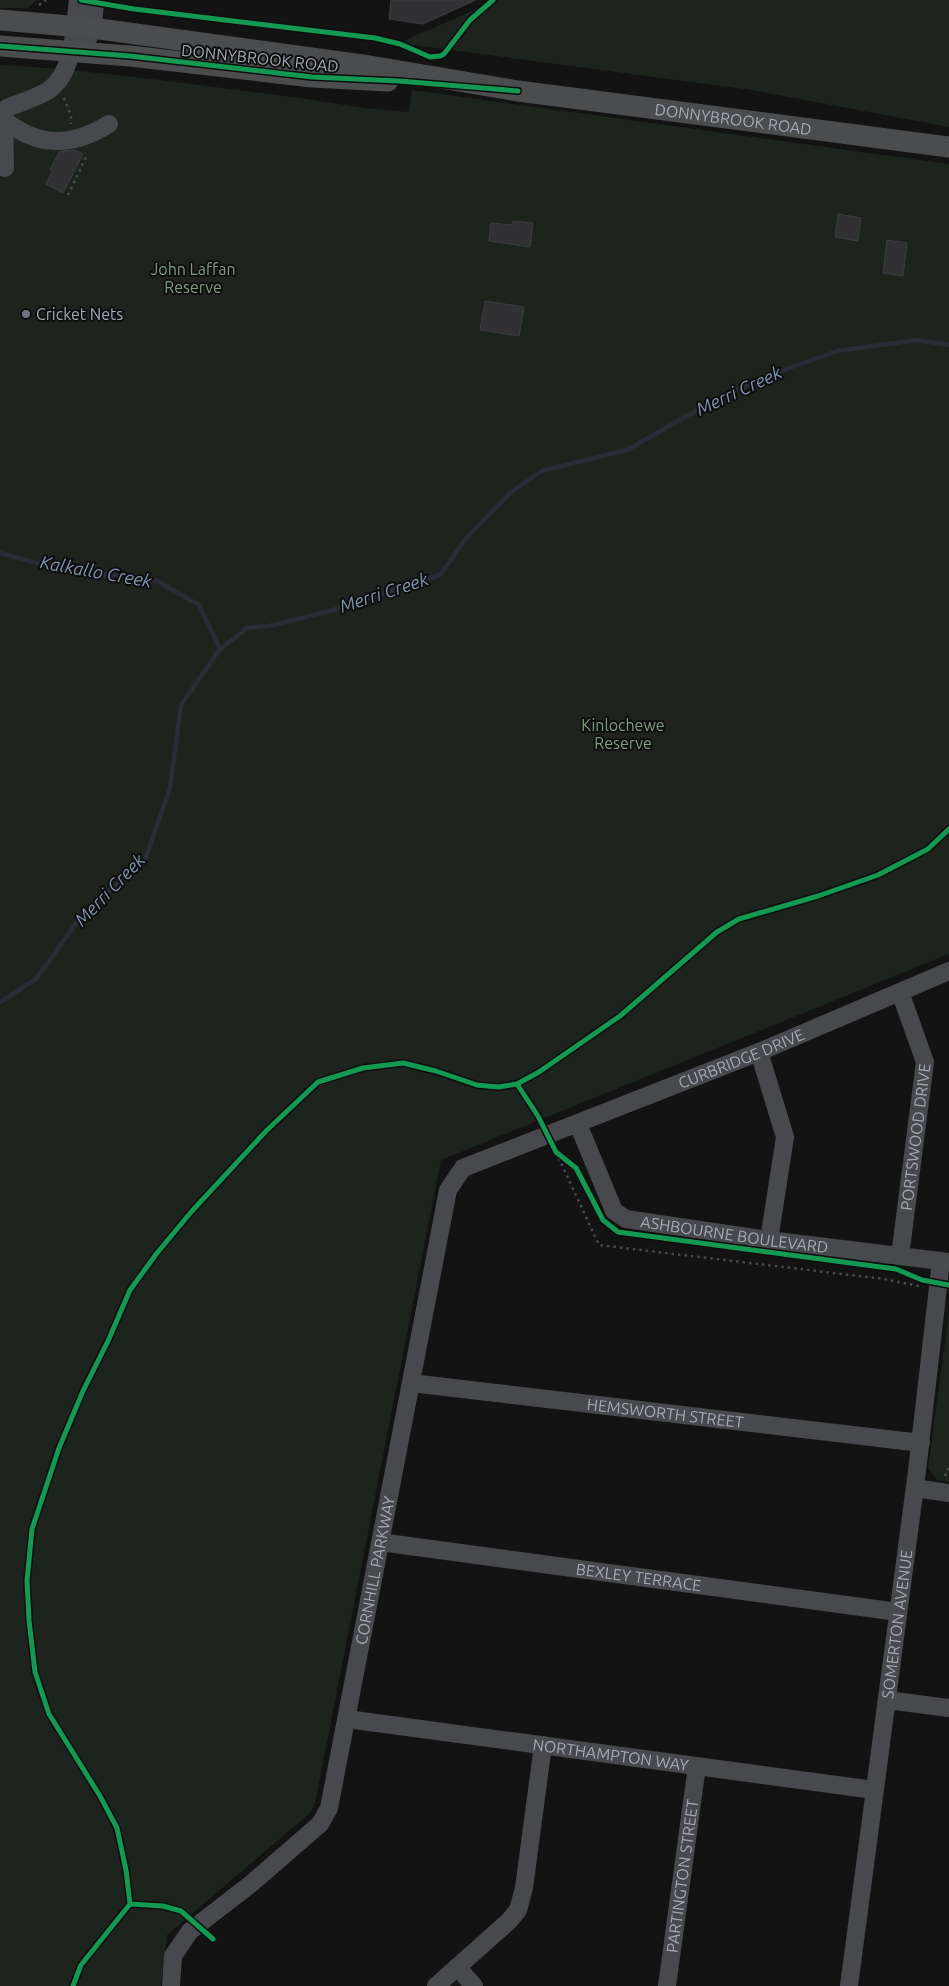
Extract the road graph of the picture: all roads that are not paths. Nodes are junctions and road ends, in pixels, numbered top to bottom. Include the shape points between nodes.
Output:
1 (78, 0) edge
2 (95, 0) edge
3 (0, 20) edge
4 (83, 27) junction
5 (0, 46) edge
6 (71, 51) junction
7 (518, 91) junction
8 (3, 119) junction
9 (109, 124) dead end
10 (949, 146) edge
11 (5, 168) dead end
12 (949, 971) edge
13 (900, 992) junction
14 (759, 1052) junction
15 (578, 1124) junction
16 (540, 1138) joint
17 (769, 1240) junction
18 (900, 1256) junction
19 (945, 1261) edge
20 (411, 1384) junction
21 (921, 1443) junction
22 (915, 1488) junction
23 (949, 1493) edge
24 (380, 1542) junction
25 (898, 1612) junction
26 (887, 1700) junction
27 (949, 1708) edge
28 (347, 1719) junction
29 (543, 1745) junction
30 (697, 1766) junction
31 (874, 1790) junction
32 (457, 1967) junction
33 (171, 1986) edge
34 (436, 1986) edge
35 (474, 1986) edge
36 (667, 1986) edge
37 (849, 1986) edge

1 - 4 street
2 - 4 street
3 - 4 main road, DONNYBROOK ROAD
4 - 6 street
4 - 7 main road, DONNYBROOK ROAD via 370,66
5 - 6 main road, DONNYBROOK ROAD
6 - 7 main road, DONNYBROOK ROAD via 312,77
6 - 8 street via 60,78 51,89 7,108
7 - 10 main road, DONNYBROOK ROAD
8 - 9 street via 24,132 49,141 72,141
8 - 11 street
12 - 13 street, CURBRIDGE DRIVE
13 - 14 street, CURBRIDGE DRIVE
13 - 18 street, PORTSWOOD DRIVE via 925,1062
14 - 15 street, CURBRIDGE DRIVE
14 - 17 street via 785,1137
15 - 16 street, CURBRIDGE DRIVE
15 - 17 street, ASHBOURNE BOULEVARD via 614,1211 626,1219
16 - 20 street, CORNHILL PARKWAY via 463,1168 448,1190
17 - 18 street, ASHBOURNE BOULEVARD
18 - 19 street, ASHBOURNE BOULEVARD
19 - 21 street, SOMERTON AVENUE
20 - 21 street, HEMSWORTH STREET
20 - 24 street, CORNHILL PARKWAY
21 - 22 street, SOMERTON AVENUE
22 - 23 street
22 - 25 street, SOMERTON AVENUE
24 - 25 street, BEXLEY TERRACE
24 - 28 street, CORNHILL PARKWAY
25 - 26 street, SOMERTON AVENUE
26 - 27 street
26 - 31 street, SOMERTON AVENUE
28 - 29 street, NORTHAMPTON WAY
28 - 33 street, CORNHILL PARKWAY via 326,1816 252,1883 190,1931 173,1956
29 - 30 street, NORTHAMPTON WAY
29 - 32 street via 518,1910
30 - 31 street, NORTHAMPTON WAY
30 - 36 street, PARTINGTON STREET
31 - 37 street, SOMERTON AVENUE
32 - 34 street
32 - 35 street

